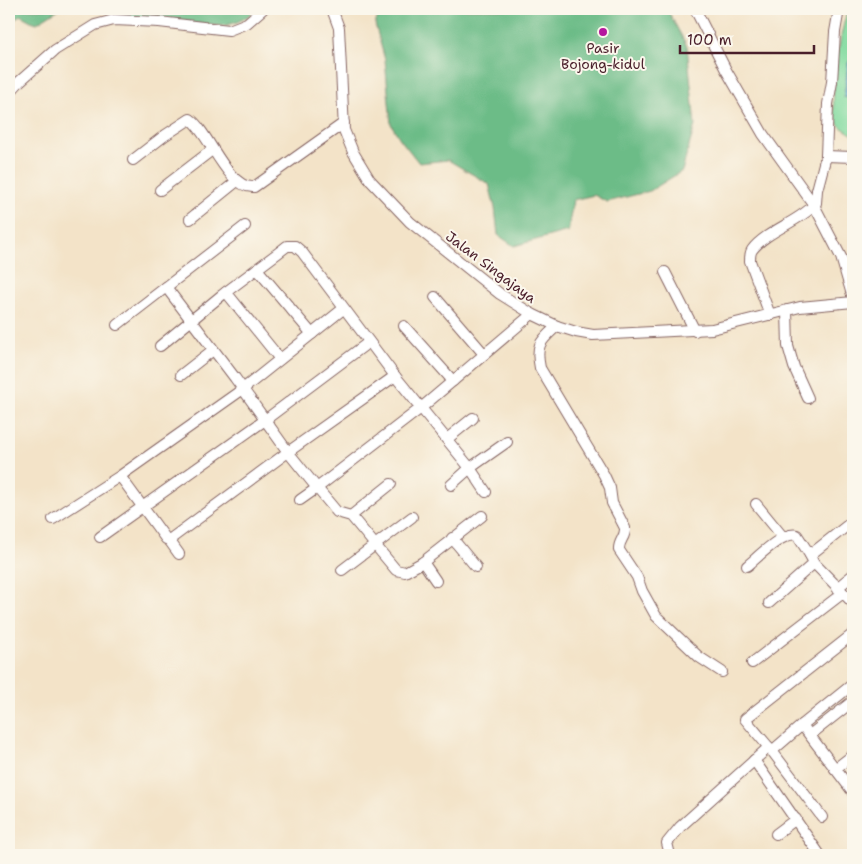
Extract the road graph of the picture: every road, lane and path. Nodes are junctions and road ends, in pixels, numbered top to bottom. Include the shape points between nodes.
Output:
1 (263, 9) edge
2 (332, 9) edge
3 (695, 9) edge
4 (839, 9) edge
5 (9, 94) edge
6 (344, 123) junction
7 (212, 150) junction
8 (826, 156) junction
9 (853, 157) edge
10 (133, 160) dead end
11 (237, 181) junction
12 (160, 190) dead end
13 (814, 205) junction
14 (190, 219) dead end
15 (245, 226) dead end
16 (257, 269) junction
17 (666, 272) dead end
18 (166, 287) junction
19 (226, 292) junction
20 (435, 297) dead end
21 (853, 300) edge
22 (343, 309) junction
23 (787, 310) junction
24 (532, 314) junction
25 (770, 315) junction
26 (190, 320) junction
27 (116, 325) dead end
28 (404, 326) dead end
29 (557, 326) junction
30 (695, 331) junction
31 (312, 334) junction
32 (369, 342) junction
33 (160, 346) dead end
34 (213, 350) junction
35 (484, 354) junction
36 (280, 359) junction
37 (181, 375) dead end
38 (395, 376) junction
39 (452, 381) junction
40 (242, 389) junction
41 (808, 398) dead end
42 (421, 408) junction
43 (473, 418) dead end
44 (265, 420) junction
45 (447, 439) junction
46 (507, 442) dead end
47 (288, 452) junction
48 (470, 468) junction
49 (120, 476) junction
50 (391, 484) dead end
51 (451, 485) dead end
52 (317, 488) junction
53 (486, 492) dead end
54 (300, 500) dead end
55 (756, 504) dead end
56 (142, 508) junction
57 (351, 516) junction
58 (482, 516) dead end
59 (412, 517) dead end
60 (52, 519) dead end
61 (853, 521) edge
62 (100, 537) dead end
63 (783, 537) junction
64 (452, 538) junction
65 (169, 540) junction
66 (376, 545) junction
67 (179, 554) dead end
68 (812, 559) junction
69 (422, 562) junction
70 (747, 566) dead end
71 (476, 567) dead end
72 (342, 570) dead end
73 (853, 575) edge
74 (436, 581) dead end
75 (840, 590) junction
76 (769, 603) dead end
77 (853, 604) edge
78 (853, 634) edge
79 (752, 663) dead end
80 (722, 672) dead end
81 (853, 684) edge
82 (853, 700) edge
83 (802, 725) junction
84 (810, 735) junction
85 (770, 749) junction
86 (853, 755) edge
87 (754, 760) junction
88 (836, 769) junction
89 (853, 792) edge
90 (822, 817) dead end
91 (796, 819) junction
92 (776, 834) dead end
93 (670, 855) edge
94 (820, 855) edge

1 - 5 street via 246,24 229,30 114,20 95,25 55,50
2 - 6 street, Jalan Singajaya via 339,28
3 - 13 street via 763,134
4 - 8 street via 828,104
6 - 11 street via 254,187
6 - 24 street, Jalan Singajaya via 353,152 370,180 393,206 500,294
7 - 10 street via 190,120
7 - 11 street
7 - 12 street
8 - 9 street
8 - 13 street
11 - 14 street
13 - 21 street via 841,257
13 - 25 street via 751,251 750,261
15 - 18 street
16 - 19 street
16 - 22 street via 287,246 295,246
16 - 31 street
17 - 30 street
18 - 26 street
18 - 27 street
19 - 26 street
19 - 36 street
20 - 35 street
21 - 23 street, Jalan Singajaya
22 - 31 street
22 - 32 street
23 - 25 street, Jalan Singajaya
23 - 41 street via 788,346
24 - 29 street, Jalan Singajaya
24 - 35 street
25 - 30 street, Jalan Singajaya
26 - 33 street
26 - 34 street
28 - 39 street
29 - 30 street, Jalan Singajaya via 593,335
29 - 80 street via 540,343 537,354 540,368 604,474 612,504 625,528 618,544 619,550 638,577 656,616 699,657
31 - 36 street
32 - 38 street
32 - 44 street
34 - 37 street
34 - 40 street
35 - 39 street
36 - 40 street
38 - 42 street
38 - 47 street
39 - 42 street
40 - 44 street
40 - 49 street
42 - 45 street
42 - 52 street
43 - 45 street
44 - 47 street
44 - 56 street
45 - 48 street
46 - 48 street
47 - 52 street
47 - 65 street
48 - 51 street
48 - 53 street
49 - 56 street
49 - 60 street
50 - 57 street
52 - 54 street
52 - 57 street via 337,512
55 - 63 street
56 - 62 street
56 - 65 street
57 - 66 street
58 - 64 street
59 - 66 street
61 - 68 street
63 - 68 street via 797,535
63 - 70 street
64 - 69 street
64 - 71 street
65 - 67 street
66 - 69 street via 400,572
66 - 72 street
68 - 75 street
68 - 76 street
69 - 74 street
73 - 75 street
75 - 77 street
75 - 79 street
78 - 85 street via 745,719
81 - 83 street
82 - 84 street
83 - 84 street
83 - 85 street
84 - 88 street
85 - 87 street
85 - 90 street
86 - 88 street
87 - 91 street
87 - 93 street via 680,827 667,843
88 - 89 street
91 - 92 street
91 - 94 street

